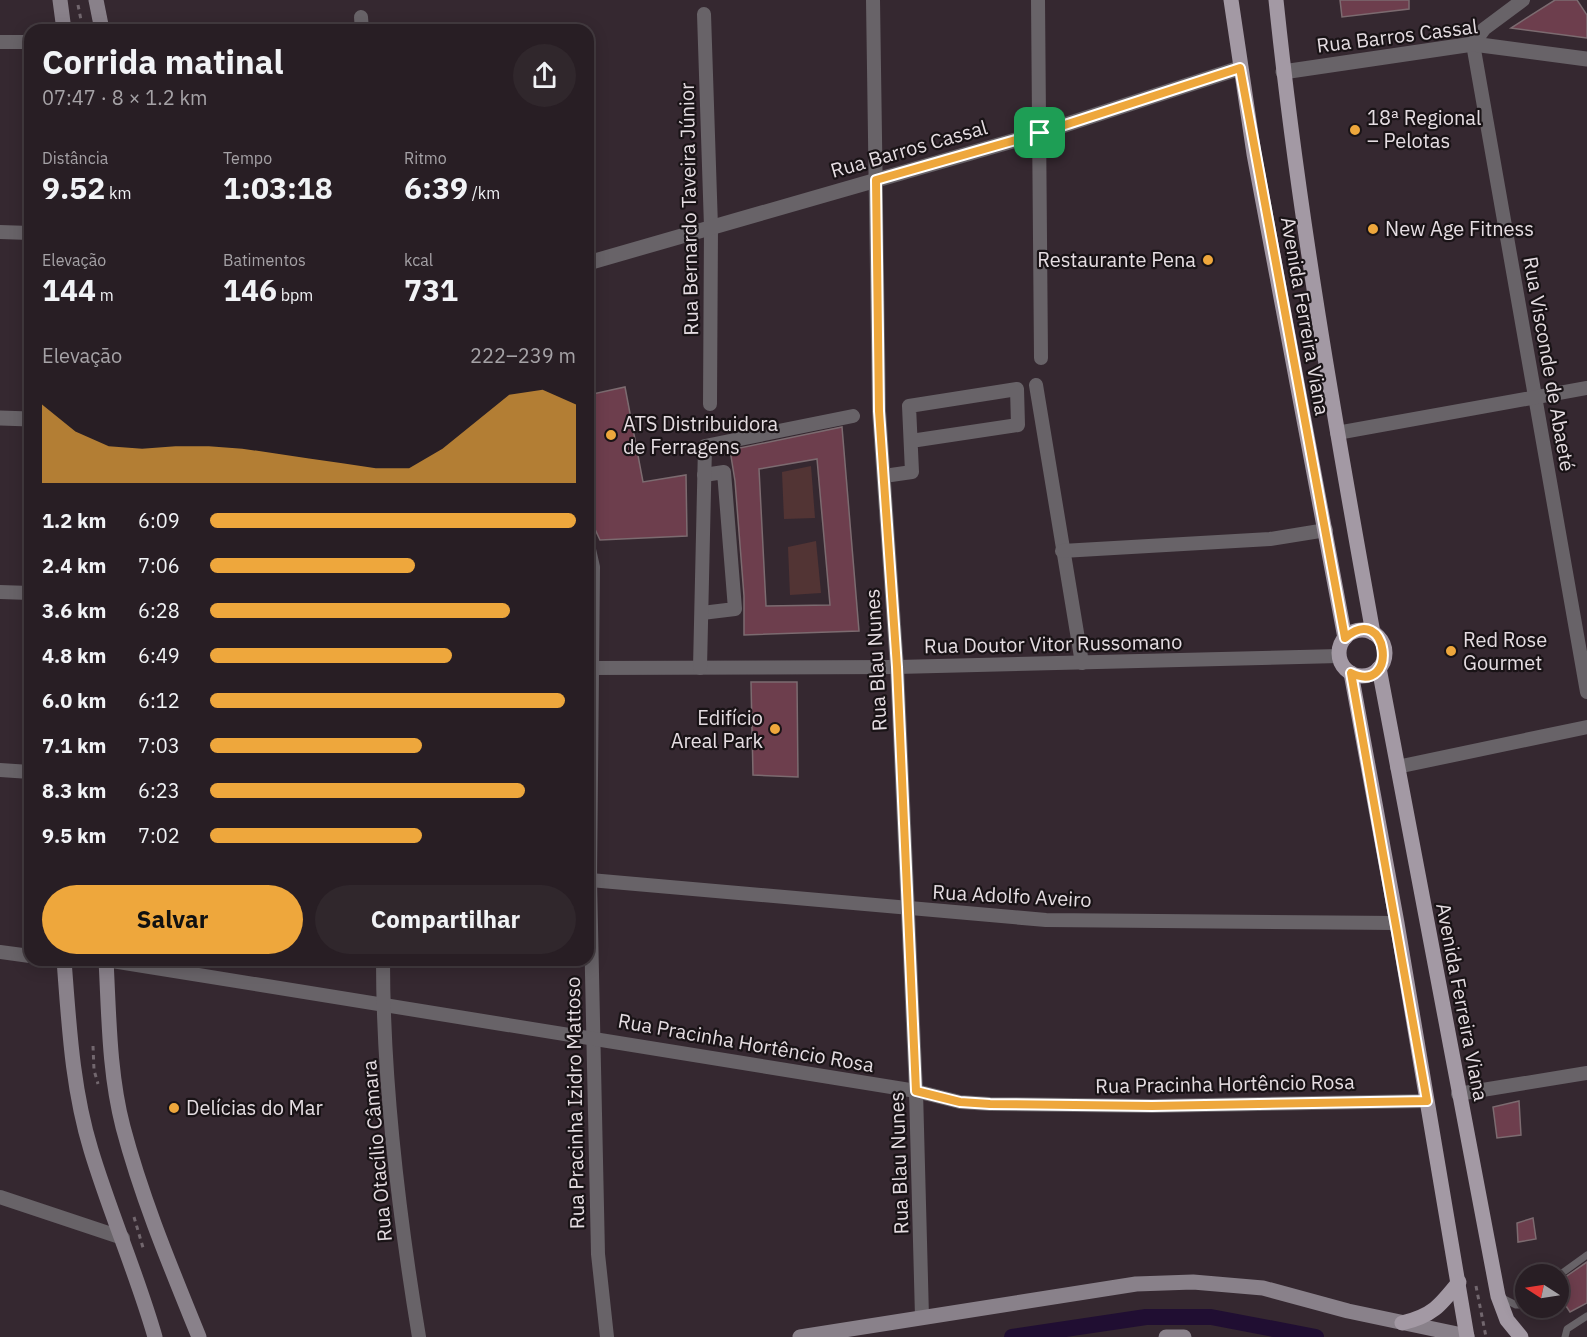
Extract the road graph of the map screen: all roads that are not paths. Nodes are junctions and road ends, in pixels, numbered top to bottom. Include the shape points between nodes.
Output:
1 (60, 0) edge
2 (96, 0) edge
3 (873, 0) edge
4 (1038, 0) edge
5 (1231, 0) edge
6 (1276, 0) edge
7 (1523, 0) edge
8 (704, 14) dead end
9 (63, 24) edge
10 (101, 24) edge
11 (0, 42) edge
12 (24, 42) edge
13 (1473, 44) junction
14 (1587, 59) edge
15 (1240, 68) junction
16 (1283, 72) junction
17 (1040, 133) junction
18 (876, 180) junction
19 (711, 227) junction
20 (0, 232) edge
21 (24, 233) edge
22 (594, 261) edge
23 (1041, 358) dead end
24 (1036, 385) dead end
25 (1587, 388) edge
26 (1536, 399) junction
27 (710, 404) dead end
28 (853, 416) dead end
29 (0, 418) edge
30 (24, 419) edge
31 (1337, 433) junction
32 (911, 441) junction
33 (704, 475) junction
34 (884, 476) junction
35 (1326, 530) junction
36 (1062, 550) junction
37 (0, 592) edge
38 (24, 593) edge
39 (702, 613) junction
40 (1373, 633) junction
41 (1345, 638) junction
42 (1339, 656) junction
43 (1082, 663) junction
44 (897, 667) junction
45 (594, 668) edge
46 (700, 668) junction
47 (1379, 668) junction
48 (1351, 673) junction
49 (1587, 692) edge
50 (1587, 727) edge
51 (1397, 767) junction
52 (0, 770) edge
53 (24, 772) edge
54 (594, 880) edge
55 (908, 909) junction
56 (1397, 923) junction
57 (0, 952) edge
58 (24, 955) edge
59 (64, 966) edge
60 (106, 966) edge
61 (143, 966) edge
62 (383, 966) edge
63 (592, 966) edge
64 (383, 1005) junction
65 (593, 1037) junction
66 (1587, 1073) edge
67 (916, 1091) junction
68 (1458, 1094) junction
69 (1427, 1101) junction
70 (0, 1197) edge
71 (123, 1238) junction
72 (1587, 1255) edge
73 (1569, 1268) edge
74 (1459, 1282) junction
75 (1498, 1296) junction
76 (1515, 1304) edge
77 (1587, 1316) edge
78 (922, 1317) junction
79 (1402, 1323) junction
80 (155, 1337) edge
81 (199, 1337) edge
82 (419, 1337) edge
83 (607, 1337) edge
84 (800, 1337) edge
85 (1166, 1337) edge
86 (1184, 1337) edge
87 (1469, 1337) edge
88 (1521, 1337) edge
89 (1564, 1337) edge

1 - 9 main road
2 - 10 main road
3 - 18 street, Rua Blau Nunes
4 - 17 street
5 - 15 main road, Avenida Ferreira Viana
6 - 16 main road, Avenida Ferreira Viana
7 - 13 street via 1484,29
8 - 19 street, Rua Bernardo Taveira Júnior
11 - 12 street
13 - 14 street, Rua Barros Cassal
13 - 16 street, Rua Barros Cassal
13 - 26 street, Rua Visconde de Abaeté
15 - 17 street, Rua Barros Cassal
15 - 35 main road, Avenida Ferreira Viana
16 - 31 main road, Avenida Ferreira Viana
17 - 18 street, Rua Barros Cassal
17 - 23 street
18 - 19 street, Rua Barros Cassal
18 - 34 street, Rua Blau Nunes via 879,411
19 - 22 street, Rua Barros Cassal
19 - 27 street, Rua Bernardo Taveira Júnior
20 - 21 street
24 - 36 street
25 - 26 street
26 - 31 street
26 - 49 street, Rua Visconde de Abaeté
28 - 33 street via 705,446
29 - 30 street
31 - 40 main road, Avenida Ferreira Viana
32 - 32 street via 909,406 1017,389 1018,425
32 - 34 street via 912,472
33 - 39 street
33 - 39 street via 724,472 735,609
34 - 44 street, Rua Blau Nunes
35 - 36 street via 1270,539
35 - 41 main road, Avenida Ferreira Viana
36 - 43 street
37 - 38 street
39 - 46 street
40 - 41 main road via 1356,631
40 - 47 main road via 1384,649
41 - 42 main road
42 - 43 street, Rua Doutor Vitor Russomano
42 - 48 main road
43 - 44 street, Rua Doutor Vitor Russomano
44 - 46 street, Rua Doutor Vitor Russomano
44 - 55 street, Rua Blau Nunes
45 - 46 street, Rua Doutor Vitor Russomano
47 - 48 main road via 1368,675
47 - 51 main road, Avenida Ferreira Viana
48 - 56 main road
50 - 51 street
51 - 68 main road, Avenida Ferreira Viana
52 - 53 street
54 - 55 street, Rua Adolfo Aveiro
55 - 56 street, Rua Adolfo Aveiro via 1046,920
55 - 67 street, Rua Blau Nunes
56 - 69 main road
57 - 58 street
59 - 71 main road via 71,1056 80,1106 91,1151
60 - 81 main road via 112,1063 123,1126 156,1232
61 - 64 street, Rua Pracinha Hortêncio Rosa
62 - 64 street, Rua Otacílio Câmara
63 - 65 street, Rua Pracinha Izidro Mattoso
64 - 65 street, Rua Pracinha Hortêncio Rosa
64 - 82 street, Rua Otacílio Câmara via 402,1230
65 - 67 street, Rua Pracinha Hortêncio Rosa
65 - 83 street, Rua Pracinha Izidro Mattoso via 598,1254
66 - 68 street
67 - 69 street, Rua Pracinha Hortêncio Rosa via 960,1102 990,1104 1152,1106
67 - 78 street, Rua Blau Nunes
68 - 75 main road, Avenida Ferreira Viana
69 - 74 main road
70 - 71 street
71 - 80 main road
72 - 73 lane
74 - 79 main road via 1434,1311
74 - 87 main road
75 - 76 lane
75 - 88 main road, Avenida Ferreira Viana via 1507,1320
77 - 89 lane via 1567,1329
78 - 79 main road via 1136,1284 1193,1282 1263,1288
78 - 84 main road
79 - 87 main road
85 - 86 main road

